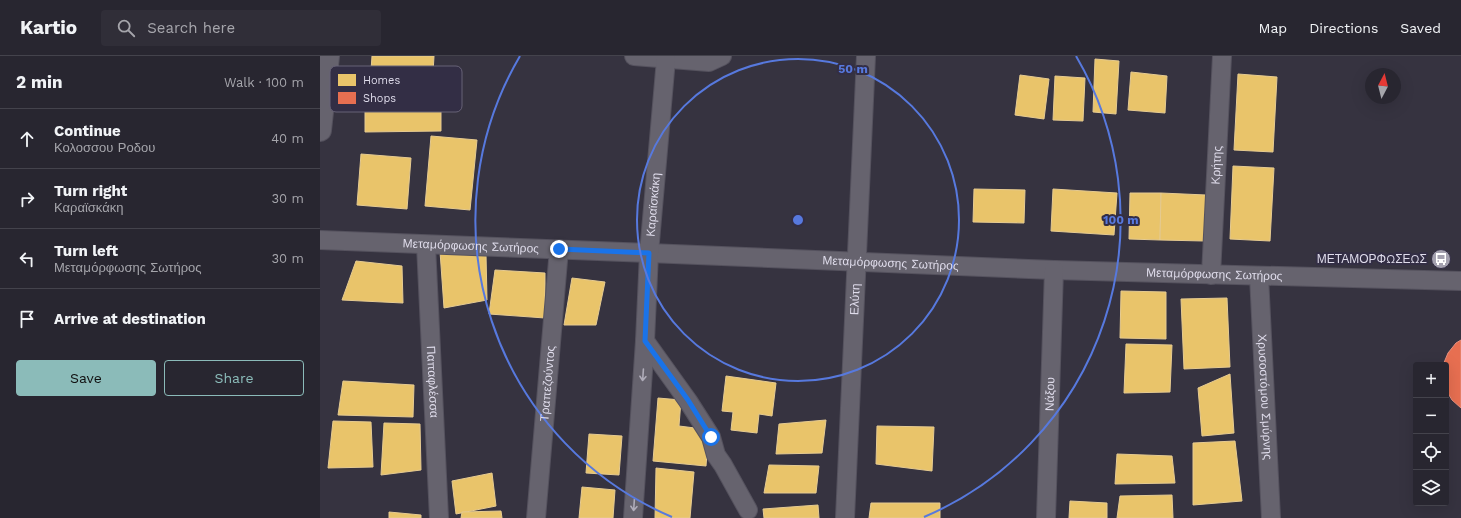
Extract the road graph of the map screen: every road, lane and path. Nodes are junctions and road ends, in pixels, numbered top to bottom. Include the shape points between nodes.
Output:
1 (328, 56) edge
2 (634, 56) edge
3 (722, 56) edge
4 (866, 56) edge
5 (1222, 56) edge
6 (666, 59) junction
7 (320, 130) edge
8 (320, 240) edge
9 (426, 245) junction
10 (559, 249) junction
11 (649, 253) junction
12 (857, 262) junction
13 (1054, 270) junction
14 (1212, 275) junction
15 (1259, 276) junction
16 (1461, 281) edge
17 (645, 341) junction
18 (748, 510) dead end
19 (439, 518) edge
20 (536, 518) edge
21 (633, 518) edge
22 (846, 518) edge
23 (1046, 518) edge
24 (1270, 518) edge

1 - 7 street
2 - 6 street
3 - 6 street via 709,62
4 - 12 street, Ελύτη
5 - 14 street, Κρήτης
6 - 11 street, Καραϊσκάκη
8 - 9 street, Μεταμόρφωσης Σωτήρος
9 - 10 street, Μεταμόρφωσης Σωτήρος
9 - 19 street, Παπαφλέσσα
10 - 11 street, Μεταμόρφωσης Σωτήρος
10 - 20 street, Τραπεζούντος
11 - 12 street, Μεταμόρφωσης Σωτήρος
11 - 17 street, Καραϊσκάκη
12 - 13 street, Μεταμόρφωσης Σωτήρος
12 - 22 street, Ελύτη
13 - 14 street, Μεταμόρφωσης Σωτήρος
13 - 23 street, Νάξου
14 - 15 street, Μεταμόρφωσης Σωτήρος
15 - 16 street, Μεταμόρφωσης Σωτήρος
15 - 24 street, Χρυσοστόμου Σμύρνης
17 - 18 street via 688,400 711,437 716,455
17 -> 21 street, Καραϊσκάκη

